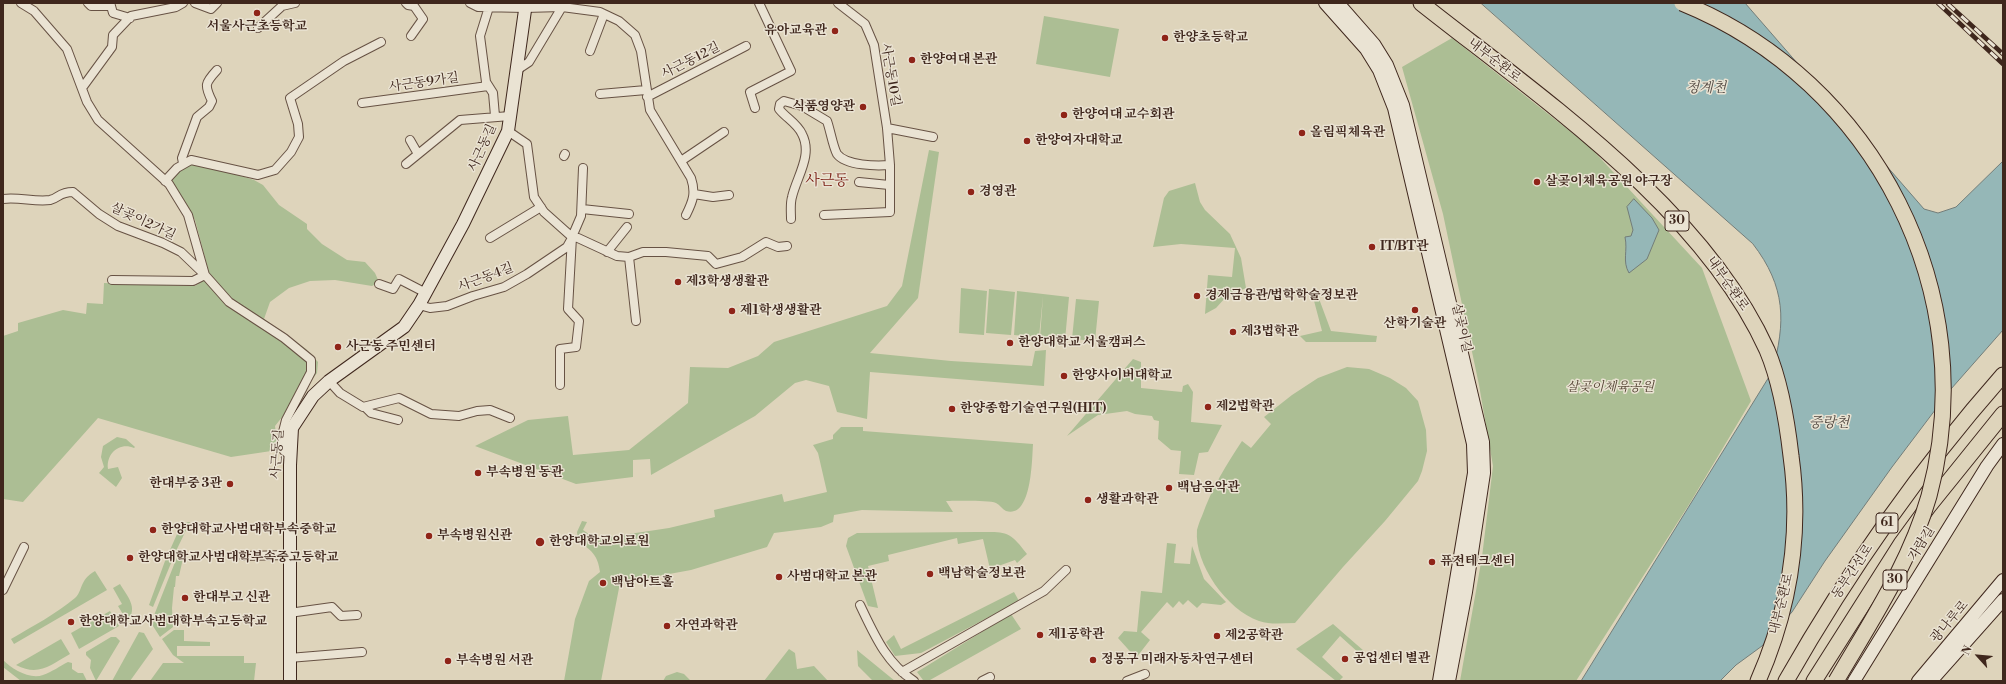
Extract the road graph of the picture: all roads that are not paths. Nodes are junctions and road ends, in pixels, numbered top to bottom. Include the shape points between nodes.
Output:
1 (21, 3) edge
2 (88, 3) edge
3 (183, 3) edge
4 (196, 3) edge
5 (217, 3) edge
6 (295, 3) edge
7 (406, 3) edge
8 (470, 3) edge
9 (759, 3) edge
10 (838, 3) edge
11 (1325, 3) edge
12 (1338, 3) edge
13 (1421, 3) edge
14 (1682, 3) edge
15 (112, 5) edge
16 (564, 5) edge
17 (526, 6) edge
18 (489, 7) junction
19 (604, 14) junction
20 (130, 18) junction
21 (258, 28) dead end
22 (411, 36) dead end
23 (381, 42) dead end
24 (746, 46) dead end
25 (590, 51) dead end
26 (217, 70) dead end
27 (517, 70) junction
28 (488, 86) junction
29 (82, 88) junction
30 (646, 93) junction
31 (600, 94) dead end
32 (362, 103) dead end
33 (755, 108) dead end
34 (495, 116) junction
35 (510, 116) junction
36 (887, 128) junction
37 (508, 131) junction
38 (724, 132) dead end
39 (933, 137) dead end
40 (410, 140) dead end
41 (418, 154) junction
42 (681, 161) junction
43 (183, 163) junction
44 (406, 164) dead end
45 (890, 165) junction
46 (583, 168) dead end
47 (165, 181) junction
48 (859, 182) dead end
49 (889, 185) junction
50 (694, 194) junction
51 (730, 195) dead end
52 (3, 200) edge
53 (540, 207) junction
54 (582, 209) junction
55 (630, 214) dead end
56 (686, 215) dead end
57 (824, 216) dead end
58 (791, 219) dead end
59 (627, 227) dead end
60 (572, 237) junction
61 (490, 238) dead end
62 (788, 246) dead end
63 (607, 252) junction
64 (629, 257) junction
65 (205, 275) junction
66 (112, 280) dead end
67 (379, 284) dead end
68 (426, 293) junction
69 (419, 306) junction
70 (636, 321) dead end
71 (2003, 375) edge
72 (329, 381) junction
73 (560, 385) dead end
74 (365, 407) junction
75 (2003, 414) edge
76 (510, 418) dead end
77 (398, 420) dead end
78 (2003, 444) edge
79 (290, 455) junction
80 (24, 547) dead end
81 (289, 555) junction
82 (243, 556) dead end
83 (1066, 570) dead end
84 (6, 575) edge
85 (2003, 580) edge
86 (3, 590) edge
87 (2003, 600) edge
88 (860, 605) dead end
89 (289, 613) junction
90 (357, 615) dead end
91 (362, 652) dead end
92 (289, 658) junction
93 (902, 672) junction
94 (1145, 674) dead end
95 (290, 681) edge
96 (914, 681) edge
97 (1127, 681) edge
98 (1439, 681) edge
99 (1449, 681) edge
100 (1758, 681) edge
101 (1786, 681) edge
102 (1814, 681) edge
103 (1836, 681) edge
104 (1854, 681) edge
105 (1918, 681) edge
106 (1931, 681) edge

1 - 29 street via 34,11 67,48
2 - 15 street via 91,6
3 - 20 street
4 - 5 street via 211,9
6 - 21 street via 282,6
7 - 22 street via 408,6 414,6 423,19
8 - 18 street, 사근동12길 via 478,7
9 - 33 street via 792,72 750,92
10 - 36 street, 사근동10길 via 865,24 874,45
11 - 98 main road, 살곶이길 via 1366,49 1379,70 1394,108 1473,444 1474,473
12 - 99 main road, 살곶이길 via 1374,44 1387,66 1403,105 1483,442 1484,473
13 - 100 highway, 내부순환로 / 30 via 1600,145 1622,166 1667,210 1712,262 1730,285 1754,324 1768,353 1781,398 1796,491 1793,560 1780,621
14 - 103 highway, 30, bridge via 1743,32 1779,57 1817,90 1845,120 1880,168 1903,211 1920,253 1934,302 1941,358 1942,412 1928,496 1916,535 1894,582
15 - 20 street via 113,13
16 - 17 street, 사근동12길
16 - 19 street, 사근동12길
16 - 27 street via 529,62
17 - 18 street, 사근동12길
17 - 27 main road, 사근동길
18 - 28 street via 480,36
19 - 25 street
19 - 30 street, 사근동12길 via 619,21 635,35 641,51
20 - 29 street via 113,34 112,47
23 - 43 street via 344,61 290,98 299,137 291,152 275,170 258,175 191,160
24 - 30 street, 사근동12길
26 - 43 street via 206,82 206,90 212,101 197,117 182,158
27 - 35 main road, 사근동길
28 - 32 street, 사근동9가길
28 - 34 street via 492,93
29 - 47 street via 87,102 100,122
30 - 31 street, 사근동12길
30 - 42 street, 사근동12길 via 650,110
34 - 35 street
34 - 41 street via 460,120
35 - 37 main road, 사근동길
36 - 39 street
36 - 45 street, 사근동10길
37 - 53 street via 527,144 534,196
37 - 68 main road, 사근동길
38 - 42 street
40 - 41 street
41 - 44 street
42 - 50 street, 사근동12길 via 691,178
43 - 47 street
45 - 49 street, 사근동10길
45 - 58 street via 874,166 846,160 837,154 827,121 792,102 784,101 779,109 797,126 806,146 806,158 792,198
46 - 54 street
47 - 65 street via 188,215 196,251
48 - 49 street
49 - 57 street, 사근동10길 via 890,212
50 - 51 street via 713,197
50 - 56 street
52 - 65 street, 살곶이2가길 via 51,200 63,192 73,192 118,226 181,252
53 - 60 street
53 - 61 street
54 - 55 street
54 - 60 street
59 - 63 street
60 - 63 street
60 - 69 street, 사근동4길 via 567,247 504,287 447,306
60 - 73 street via 568,309 579,321 576,347 560,349
62 - 64 street via 778,247 766,242 742,257 716,264 708,256 666,252 643,252
63 - 64 street
64 - 70 street
65 - 66 street via 193,281
65 - 79 street, 살곶이2가길 via 229,302 284,338 311,360 311,372 286,420 282,436 284,451
67 - 68 street via 393,289 399,279
68 - 69 main road, 사근동길
69 - 72 main road, 사근동길 via 404,327
71 - 101 highway, 동부간선로 / 61 via 1934,458 1894,513 1836,597
72 - 74 street via 340,393
72 - 79 main road, 사근동길 via 313,396 298,416 292,428
74 - 76 street via 399,398 431,414 459,416 490,410
74 - 77 street via 371,413
75 - 102 highway, 동부간선로 / 61 via 1901,544
78 - 104 main road, 가람길
79 - 81 main road, 사근동길
80 - 84 street
81 - 82 street
81 - 89 main road, 사근동길
83 - 93 street via 1044,591
84 - 86 street
85 - 105 main road, 광나루로
87 - 106 main road, 광나루로
88 - 93 street via 883,651
89 - 90 street via 332,607 341,616
89 - 92 main road, 사근동길
91 - 92 street
92 - 95 main road, 사근동길
93 - 96 street
94 - 97 street

